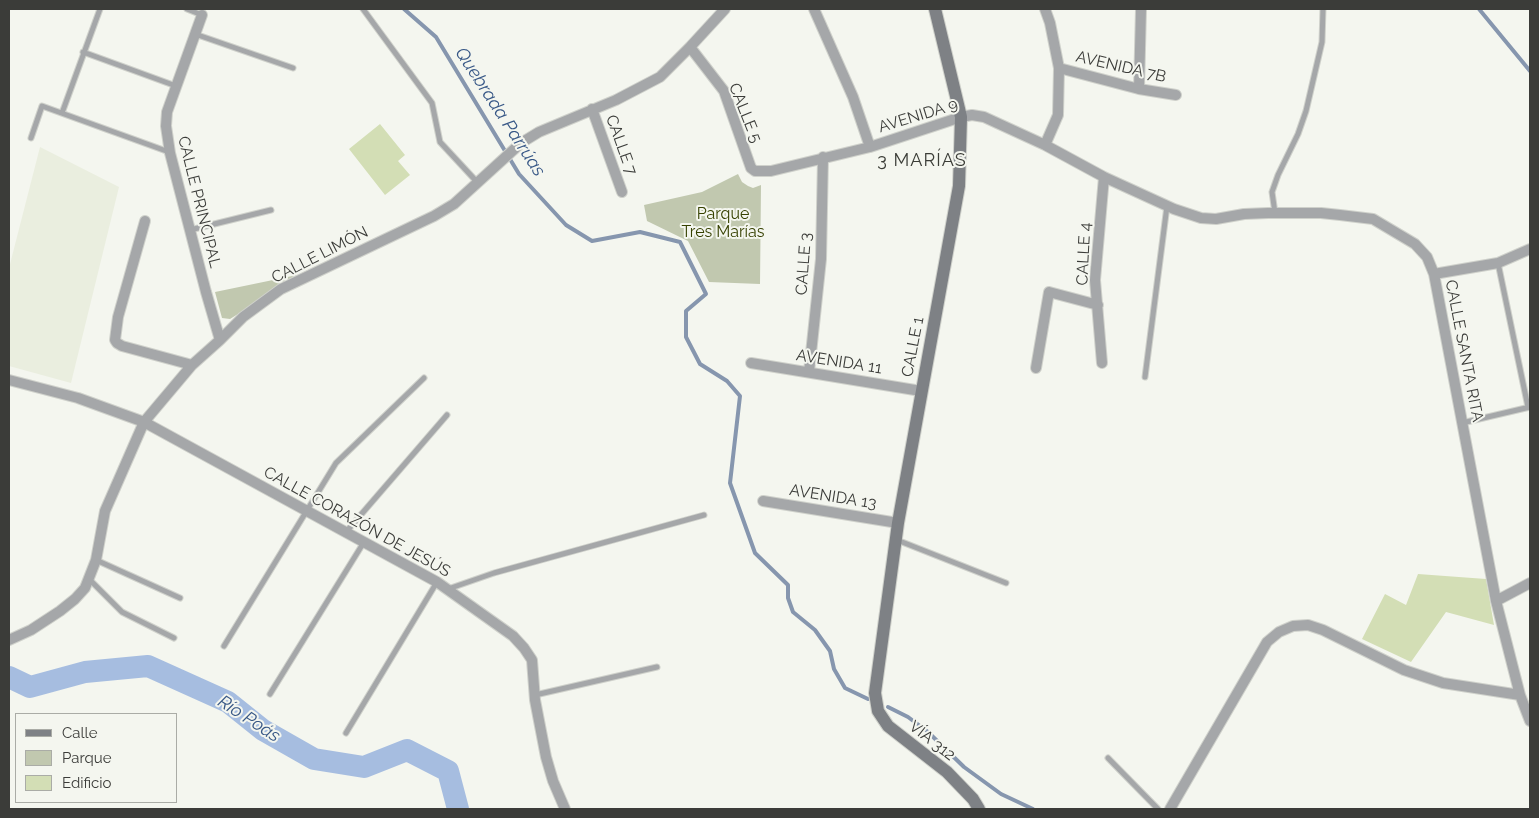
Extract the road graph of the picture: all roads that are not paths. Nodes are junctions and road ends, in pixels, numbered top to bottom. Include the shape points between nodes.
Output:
1 (100, 9) edge
2 (187, 9) edge
3 (363, 9) edge
4 (724, 9) edge
5 (814, 9) edge
6 (935, 9) edge
7 (1045, 9) edge
8 (1141, 9) edge
9 (1323, 9) edge
10 (202, 15) joint
11 (194, 34) junction
12 (690, 46) junction
13 (83, 52) junction
14 (293, 68) dead end
15 (1059, 68) junction
16 (176, 86) junction
17 (1139, 89) junction
18 (1176, 95) dead end
19 (592, 109) junction
20 (62, 113) junction
21 (961, 117) junction
22 (30, 138) dead end
23 (1045, 145) junction
24 (870, 147) junction
25 (170, 153) junction
26 (823, 157) junction
27 (751, 168) joint
28 (1104, 177) junction
29 (478, 184) junction
30 (622, 192) dead end
31 (1167, 206) junction
32 (272, 210) dead end
33 (1275, 213) junction
34 (145, 221) dead end
35 (190, 230) junction
36 (1530, 249) edge
37 (1498, 263) junction
38 (1434, 274) junction
39 (1098, 305) junction
40 (220, 340) junction
41 (752, 363) dead end
42 (1102, 363) dead end
43 (192, 365) junction
44 (1036, 368) dead end
45 (808, 372) junction
46 (1145, 377) dead end
47 (424, 378) dead end
48 (9, 380) edge
49 (921, 391) junction
50 (1529, 407) edge
51 (448, 415) dead end
52 (144, 422) junction
53 (1462, 423) junction
54 (763, 502) dead end
55 (306, 512) junction
56 (704, 516) dead end
57 (898, 523) junction
58 (346, 532) junction
59 (895, 539) junction
60 (364, 542) junction
61 (96, 560) junction
62 (89, 580) junction
63 (437, 582) junction
64 (1006, 583) dead end
65 (1530, 583) edge
66 (448, 589) junction
67 (180, 598) dead end
68 (1496, 601) junction
69 (174, 638) dead end
70 (9, 640) edge
71 (224, 646) dead end
72 (657, 667) dead end
73 (875, 693) joint
74 (270, 694) dead end
75 (535, 695) junction
76 (1520, 695) junction
77 (1530, 721) edge
78 (346, 733) dead end
79 (1108, 758) dead end
80 (566, 809) edge
81 (979, 809) edge
82 (1158, 809) edge
83 (1170, 809) edge

1 - 13 lane
2 - 10 lane
3 - 29 lane via 432,103 440,142
4 - 12 street, CALLE LIMÓN
5 - 24 street via 853,97
6 - 21 street, CALLE 1
7 - 15 street
8 - 17 street
9 - 33 lane via 1322,42 1306,111 1272,192
10 - 11 street, CALLE PRINCIPAL
11 - 14 lane
11 - 16 street, CALLE PRINCIPAL
12 - 19 street, CALLE LIMÓN via 660,77
12 - 27 street, CALLE 5 via 724,91
13 - 16 lane
13 - 20 lane
15 - 17 street, AVENIDA 7B
15 - 23 street via 1058,115
16 - 25 street, CALLE PRINCIPAL via 166,119
17 - 18 street, AVENIDA 7B
19 - 29 street, CALLE LIMÓN via 522,143
19 - 30 street, CALLE 7
20 - 22 lane via 42,106
20 - 25 lane
21 - 23 street, AVENIDA 9 via 984,117
21 - 24 street, AVENIDA 9
21 - 49 street, CALLE 1 via 960,186
23 - 28 street, AVENIDA 9
24 - 26 street, AVENIDA 9
25 - 35 street, CALLE PRINCIPAL
26 - 27 street, AVENIDA 9 via 771,171
26 - 45 street, CALLE 3 via 821,259
28 - 31 street, AVENIDA 9
28 - 39 street, CALLE 4 via 1095,280
29 - 40 street, CALLE LIMÓN via 434,216 281,289 243,317
31 - 33 street, CALLE SANTA RITA via 1208,219
31 - 46 lane
32 - 35 lane
33 - 38 street, CALLE SANTA RITA via 1321,213 1373,219 1416,244 1427,257
34 - 43 street via 118,317 115,340 122,346
35 - 40 street, CALLE PRINCIPAL
36 - 37 street
37 - 38 street
37 - 50 lane
38 - 53 street, CALLE SANTA RITA
39 - 42 street, CALLE 4
39 - 44 street via 1049,292
40 - 43 street, CALLE LIMÓN
41 - 45 street, AVENIDA 11
43 - 52 street, CALLE LIMÓN
45 - 49 street, AVENIDA 11
47 - 55 lane via 336,464
48 - 52 street, CALLE CORAZÓN DE JESÚS via 78,398
49 - 57 street, CALLE 1
50 - 53 lane
51 - 58 lane
52 - 55 street, CALLE CORAZÓN DE JESÚS
52 - 61 street, CALLE LIMÓN via 105,511
53 - 68 street, CALLE SANTA RITA
54 - 57 street, AVENIDA 13
55 - 58 street, CALLE CORAZÓN DE JESÚS
55 - 71 lane
56 - 66 lane via 494,572
57 - 59 street, CALLE 1
58 - 60 street, CALLE CORAZÓN DE JESÚS
59 - 64 lane
59 - 73 street, CALLE 1
60 - 63 street, CALLE CORAZÓN DE JESÚS
60 - 74 lane
61 - 62 street, CALLE LIMÓN
61 - 67 lane
62 - 69 lane via 122,612
62 - 70 street, CALLE LIMÓN via 60,612
63 - 66 street, CALLE CORAZÓN DE JESÚS
63 - 78 lane
65 - 68 street
66 - 75 street, CALLE CORAZÓN DE JESÚS via 513,636 524,648 532,660
68 - 76 street, CALLE SANTA RITA
72 - 75 lane
73 - 81 street, VÍA 312 via 878,711 888,726 947,772
75 - 80 street, CALLE CORAZÓN DE JESÚS via 546,757
76 - 77 street, CALLE SANTA RITA
76 - 83 street via 1442,684 1404,670 1323,630 1308,625 1293,626 1267,642
79 - 82 lane

